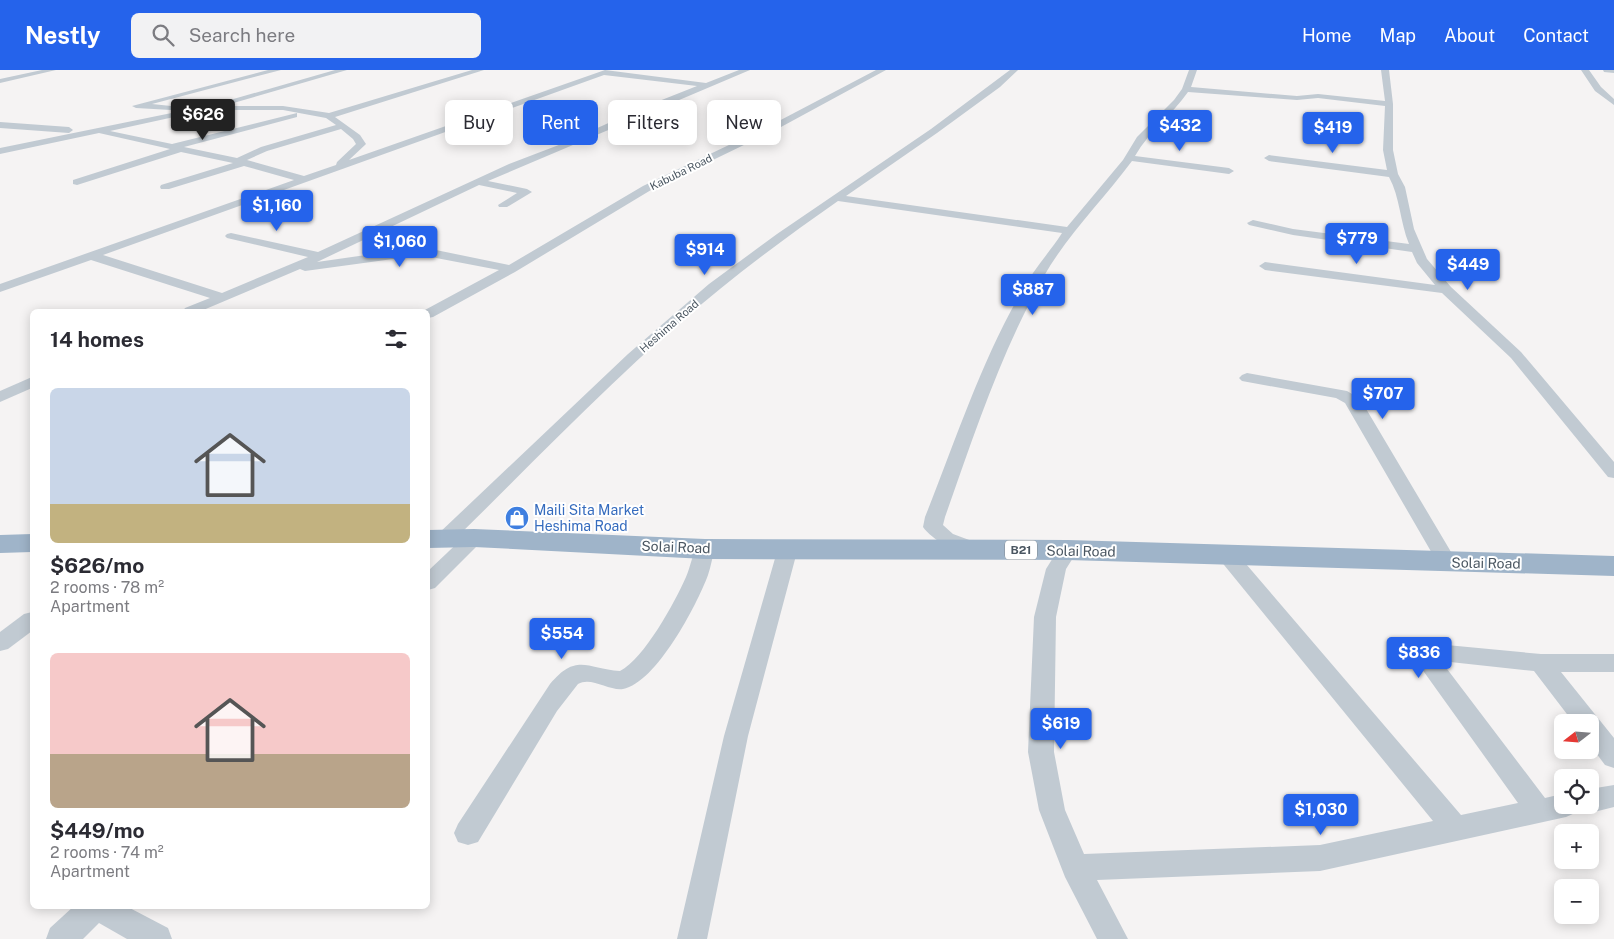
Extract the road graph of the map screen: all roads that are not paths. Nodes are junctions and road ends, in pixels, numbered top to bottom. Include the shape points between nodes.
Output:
1 (52, 70) edge
2 (277, 70) edge
3 (343, 70) edge
4 (480, 70) edge
5 (746, 70) edge
6 (882, 70) edge
7 (1014, 70) edge
8 (1193, 70) edge
9 (1385, 70) edge
10 (1585, 70) edge
11 (1607, 70) edge
12 (1614, 71) edge
13 (608, 72) edge
14 (0, 81) edge
15 (438, 83) junction
16 (402, 84) dead end
17 (705, 86) junction
18 (1186, 89) junction
19 (1389, 104) junction
20 (1614, 104) edge
21 (206, 108) junction
22 (306, 112) junction
23 (329, 116) junction
24 (0, 125) edge
25 (343, 126) junction
26 (30, 127) junction
27 (93, 131) junction
28 (0, 136) edge
29 (177, 148) junction
30 (0, 151) edge
31 (1128, 158) junction
32 (1269, 158) dead end
33 (240, 162) junction
34 (336, 169) junction
35 (1229, 172) dead end
36 (1393, 174) junction
37 (303, 179) junction
38 (77, 182) dead end
39 (477, 182) junction
40 (166, 187) dead end
41 (837, 198) junction
42 (503, 205) dead end
43 (1253, 223) dead end
44 (1070, 231) junction
45 (231, 236) dead end
46 (1416, 249) junction
47 (89, 254) junction
48 (317, 255) junction
49 (1265, 266) dead end
50 (511, 269) junction
51 (289, 270) junction
52 (0, 288) edge
53 (1446, 290) junction
54 (221, 297) junction
55 (194, 309) edge
56 (430, 313) edge
57 (1248, 378) dead end
58 (30, 383) edge
59 (0, 397) edge
60 (1614, 473) edge
61 (474, 538) junction
62 (436, 539) edge
63 (30, 543) edge
64 (0, 544) edge
65 (788, 548) junction
66 (705, 549) junction
67 (974, 549) junction
68 (1068, 550) junction
69 (1227, 555) junction
70 (1446, 562) junction
71 (1614, 566) edge
72 (430, 581) edge
73 (30, 621) edge
74 (0, 643) edge
75 (1541, 663) junction
76 (1614, 663) edge
77 (1581, 714) edge
78 (1599, 738) edge
79 (1614, 757) edge
80 (1614, 796) edge
81 (1599, 799) edge
82 (1554, 807) edge
83 (1538, 810) junction
84 (1456, 829) junction
85 (468, 833) dead end
86 (1075, 868) junction
87 (93, 909) edge
88 (102, 909) edge
89 (61, 939) edge
90 (157, 939) edge
91 (692, 939) edge
92 (1113, 939) edge

1 - 14 street
2 - 21 street via 242,76 136,106
3 - 21 street
4 - 15 street
5 - 17 street
6 - 50 street, Kabuba Road via 639,192
7 - 41 street, Heshima Road via 934,131
8 - 18 street
9 - 19 street
10 - 20 street
11 - 12 street
13 - 17 street
13 - 34 street
15 - 16 street
15 - 23 street
17 - 39 street
18 - 19 street via 1297,98 1318,96
18 - 31 street via 1140,139
19 - 36 street via 1388,150
21 - 22 street via 282,108
21 - 27 street
22 - 23 street
22 - 29 street
23 - 25 street
24 - 26 street
25 - 33 street via 264,149
25 - 34 street via 361,144
26 - 27 street
26 - 28 street
27 - 29 street
27 - 30 street
29 - 33 street
29 - 38 street
31 - 35 street
31 - 44 street
32 - 36 street
33 - 37 street
33 - 40 street
34 - 37 street
36 - 46 street via 1400,187 1408,229
37 - 47 street
39 - 42 street via 527,192
39 - 48 street
41 - 44 street
41 - 62 street, Heshima Road via 781,236 675,319
43 - 46 street via 1293,232
44 - 67 street via 1039,274 1010,326 935,517 933,527 946,538
45 - 48 street
46 - 53 street
47 - 52 street
47 - 54 street
48 - 51 street
49 - 53 street
50 - 51 street via 415,252
50 - 56 street, Kabuba Road
51 - 54 street
53 - 60 street via 1516,355
54 - 55 street
57 - 70 street via 1326,390 1351,400
58 - 59 street
61 - 62 highway, Solai Road / B21
61 - 66 highway, Solai Road / B21
61 - 72 street
63 - 64 highway
65 - 66 highway, Solai Road / B21
65 - 67 highway, Solai Road / B21
65 - 91 street via 736,736
66 - 85 street via 696,578 664,639 640,669 626,679 616,680 584,672 570,678 551,702
67 - 68 highway, Solai Road / B21
68 - 69 highway, Solai Road / B21
68 - 86 street via 1056,569 1045,617 1041,752 1052,810
69 - 70 highway, Solai Road / B21
69 - 84 street
70 - 71 highway, Solai Road / B21
73 - 74 street
75 - 76 street
75 - 77 street
75 - 83 street via 1436,652 1427,654
78 - 79 street
80 - 81 street
82 - 83 street
83 - 84 street
84 - 86 street via 1320,858
86 - 92 street
87 - 89 street
88 - 90 street

